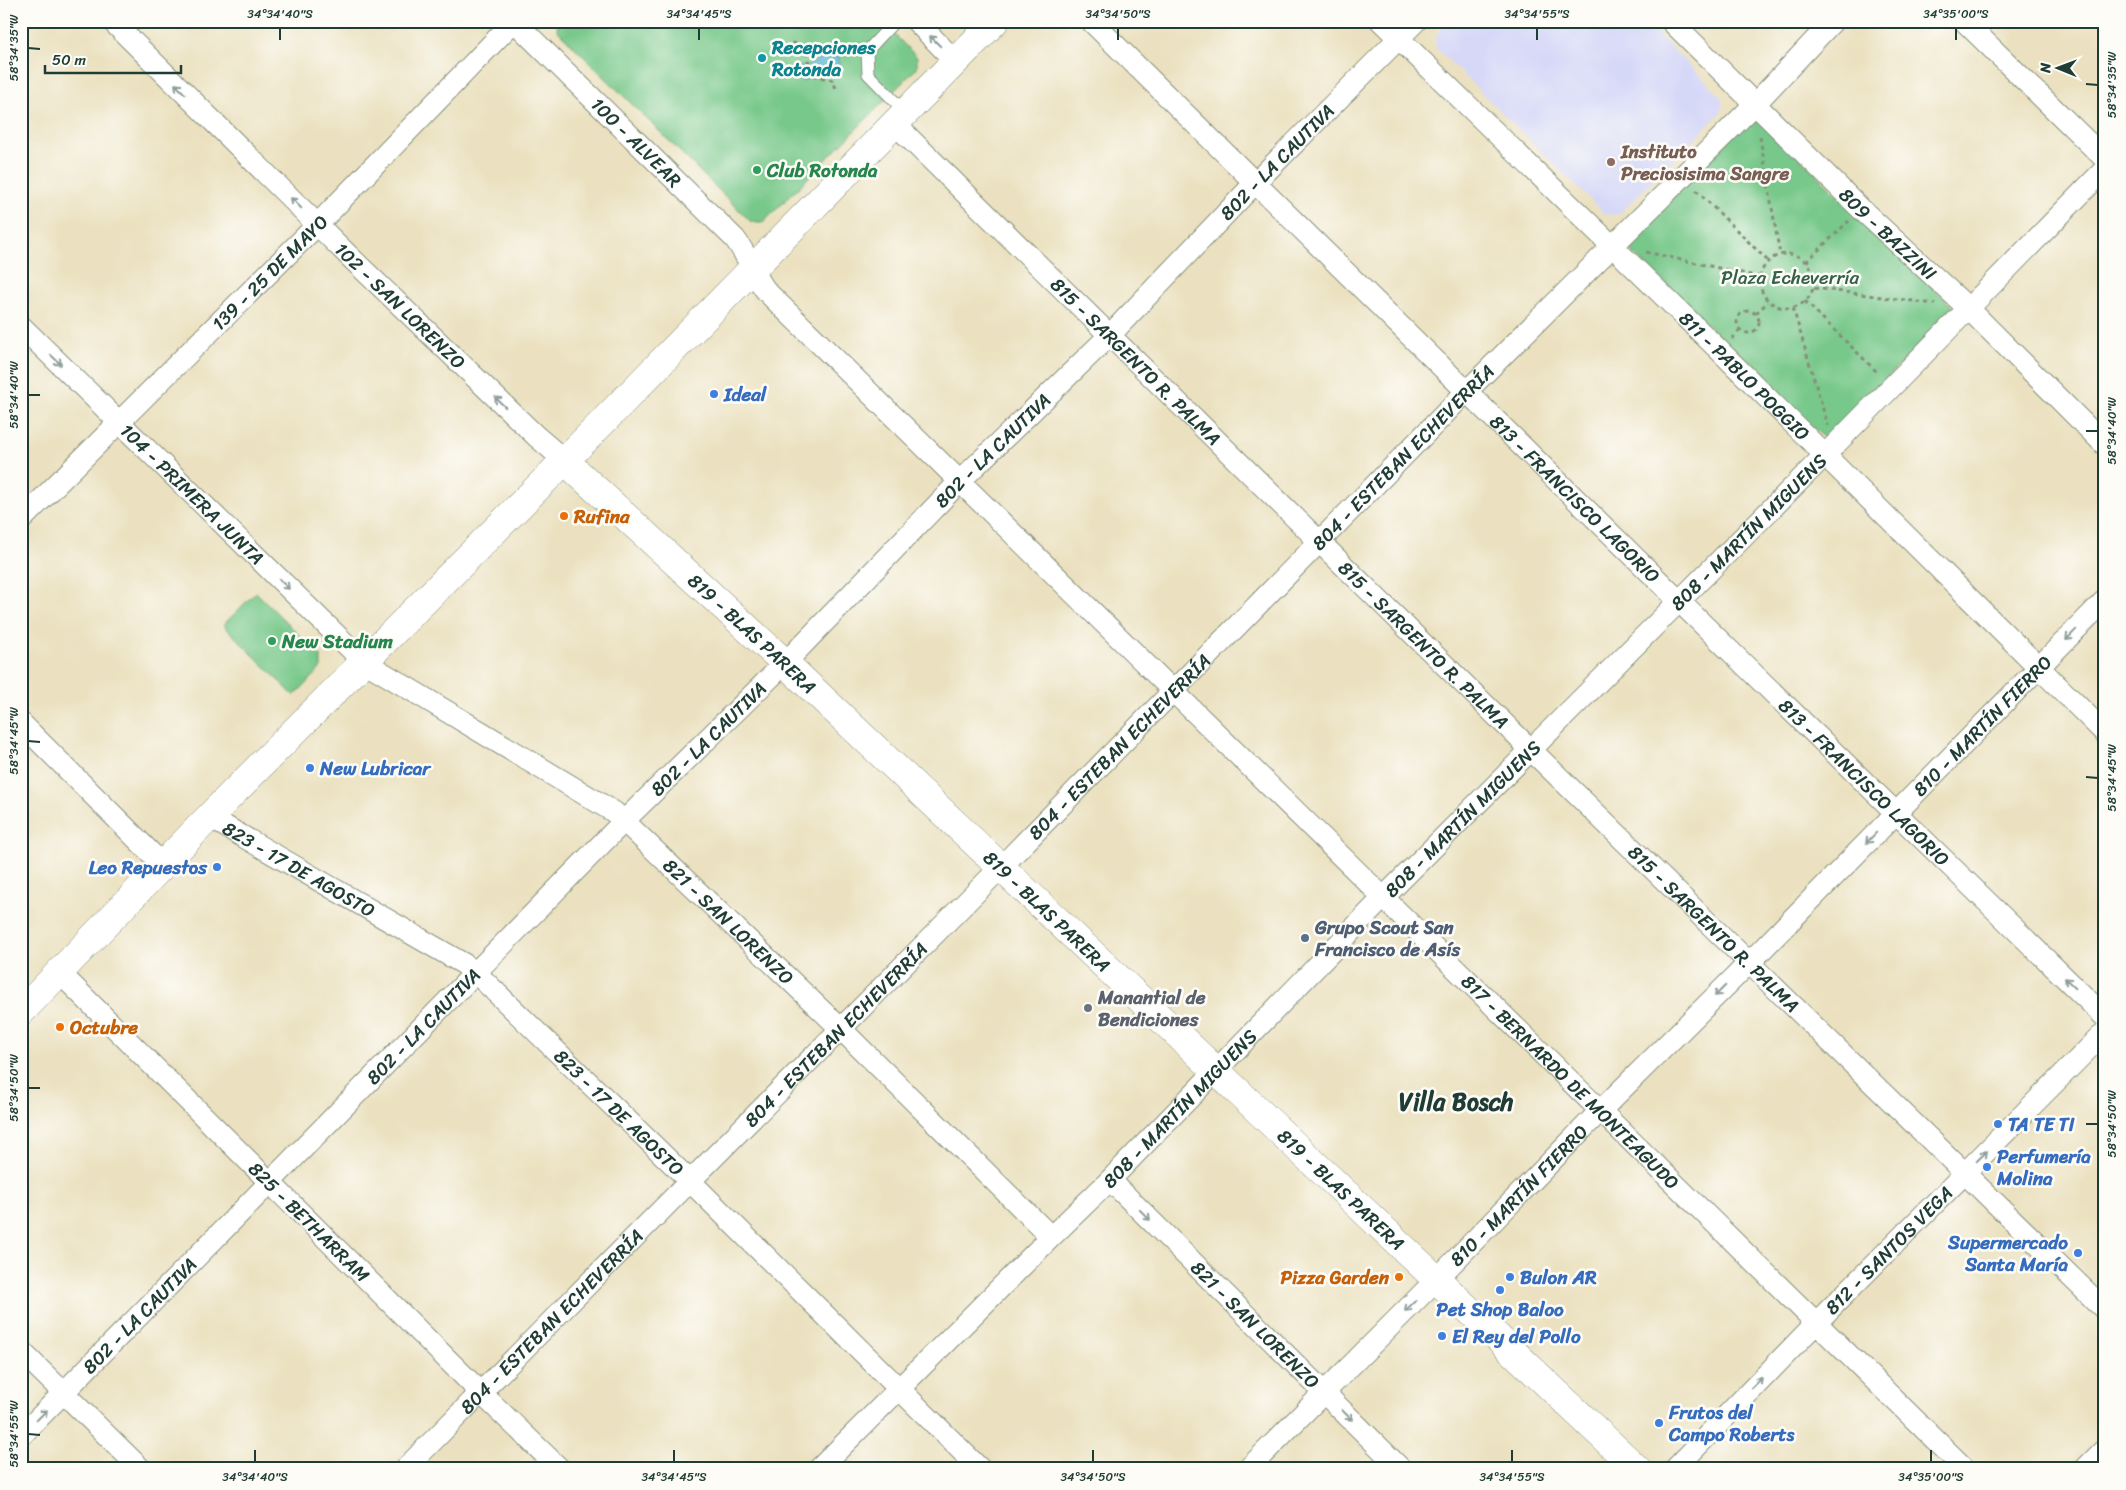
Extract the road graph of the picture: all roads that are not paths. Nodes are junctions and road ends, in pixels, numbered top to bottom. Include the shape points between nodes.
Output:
1 (112, 21) edge
2 (514, 21) edge
3 (895, 21) edge
4 (916, 21) edge
5 (995, 21) edge
6 (1091, 21) edge
7 (1381, 21) edge
8 (1416, 21) edge
9 (1671, 21) edge
10 (1833, 21) edge
11 (1964, 21) edge
12 (1399, 39) junction
13 (955, 61) junction
14 (1755, 104) junction
15 (901, 118) junction
16 (2105, 159) edge
17 (2105, 169) edge
18 (1256, 182) junction
19 (318, 224) junction
20 (1617, 240) junction
21 (752, 269) junction
22 (1968, 308) junction
23 (21, 326) edge
24 (1110, 334) junction
25 (1467, 391) junction
26 (119, 421) junction
27 (2105, 445) edge
28 (1829, 450) junction
29 (564, 460) junction
30 (960, 481) junction
31 (21, 520) edge
32 (1320, 541) junction
33 (2105, 600) edge
34 (1679, 601) junction
35 (363, 660) junction
36 (785, 663) junction
37 (2038, 668) junction
38 (1173, 691) junction
39 (21, 723) edge
40 (2105, 733) edge
41 (1531, 750) junction
42 (1896, 813) junction
43 (209, 817) junction
44 (624, 821) junction
45 (164, 865) junction
46 (1001, 867) junction
47 (1384, 897) junction
48 (1749, 963) junction
49 (60, 973) junction
50 (476, 973) junction
51 (21, 1012) edge
52 (2105, 1017) edge
53 (841, 1029) junction
54 (2105, 1032) edge
55 (1216, 1070) junction
56 (1600, 1111) junction
57 (1964, 1174) junction
58 (1110, 1180) junction
59 (690, 1181) junction
60 (271, 1182) junction
61 (1051, 1237) junction
62 (1437, 1279) junction
63 (2105, 1310) edge
64 (1817, 1322) junction
65 (21, 1351) edge
66 (900, 1387) junction
67 (480, 1392) junction
68 (1324, 1392) junction
69 (64, 1394) junction
70 (21, 1436) edge
71 (2105, 1449) edge
72 (141, 1469) edge
73 (405, 1469) edge
74 (560, 1469) edge
75 (819, 1469) edge
76 (980, 1469) edge
77 (1248, 1469) edge
78 (1402, 1469) edge
79 (1637, 1469) edge
80 (1675, 1469) edge
81 (1965, 1469) edge
82 (2085, 1469) edge

19 -> 1 street, 102 - SAN LORENZO
2 - 19 street, 139 - 25 DE MAYO
2 - 21 street, 100 - ALVEAR via 735,239
3 - 15 lane via 867,51 868,74
13 -> 4 street
5 - 13 street
6 - 18 street, 813 - FRANCISCO LAGORIO
7 - 12 street, 811 - PABLO POGGIO
8 - 12 street, 802 - LA CAUTIVA
9 - 14 street, 809 - BAZZINI
10 - 14 street, 804 - ESTEBAN ECHEVERRÍA
11 - 16 street
12 - 18 street, 802 - LA CAUTIVA
12 - 20 street, 811 - PABLO POGGIO
13 - 15 street
14 - 20 street, 804 - ESTEBAN ECHEVERRÍA
14 - 22 street, 809 - BAZZINI via 1861,209
15 - 21 street
15 - 24 street, 815 - SARGENTO R. PALMA
17 - 22 street, 808 - MARTÍN MIGUENS
18 - 24 street, 802 - LA CAUTIVA
18 - 25 street, 813 - FRANCISCO LAGORIO
19 - 26 street, 139 - 25 DE MAYO
29 -> 19 street, 102 - SAN LORENZO
20 - 25 street, 804 - ESTEBAN ECHEVERRÍA
20 - 28 street, 811 - PABLO POGGIO
21 - 29 street
21 - 30 street, 817 - BERNARDO DE MONTEAGUDO via 767,292
22 - 27 street, 809 - BAZZINI
22 - 28 street, 808 - MARTÍN MIGUENS
23 -> 26 street, 104 - PRIMERA JUNTA
24 - 30 street, 802 - LA CAUTIVA
24 - 32 street, 815 - SARGENTO R. PALMA
25 - 32 street, 804 - ESTEBAN ECHEVERRÍA
25 - 34 street, 813 - FRANCISCO LAGORIO
26 - 31 street, 139 - 25 DE MAYO
26 -> 35 street, 104 - PRIMERA JUNTA
28 - 34 street, 808 - MARTÍN MIGUENS
28 - 37 street, 811 - PABLO POGGIO
29 - 35 street
29 - 36 street, 819 - BLAS PARERA
30 - 36 street, 802 - LA CAUTIVA
30 - 38 street, 817 - BERNARDO DE MONTEAGUDO
32 - 38 street, 804 - ESTEBAN ECHEVERRÍA
32 - 41 street, 815 - SARGENTO R. PALMA
33 -> 37 street, 810 - MARTÍN FIERRO
34 - 41 street, 808 - MARTÍN MIGUENS
34 - 42 street, 813 - FRANCISCO LAGORIO
35 - 43 street
35 - 44 street, 821 - SAN LORENZO
36 - 44 street, 802 - LA CAUTIVA
36 - 46 street, 819 - BLAS PARERA
37 - 40 street, 811 - PABLO POGGIO
37 - 42 street, 810 - MARTÍN FIERRO
38 - 46 street, 804 - ESTEBAN ECHEVERRÍA
38 - 47 street, 817 - BERNARDO DE MONTEAGUDO
39 - 45 street
41 - 47 street, 808 - MARTÍN MIGUENS
41 - 48 street, 815 - SARGENTO R. PALMA
42 -> 48 street, 810 - MARTÍN FIERRO
52 -> 42 street, 813 - FRANCISCO LAGORIO
43 - 45 street
43 - 50 street, 823 - 17 DE AGOSTO
44 - 50 street, 802 - LA CAUTIVA
44 - 53 street, 821 - SAN LORENZO
45 - 49 street
46 - 53 street, 804 - ESTEBAN ECHEVERRÍA
46 - 55 street, 819 - BLAS PARERA
47 - 55 street, 808 - MARTÍN MIGUENS
47 - 56 street, 817 - BERNARDO DE MONTEAGUDO
48 -> 56 street, 810 - MARTÍN FIERRO
48 - 57 street, 815 - SARGENTO R. PALMA
49 - 51 street
49 - 60 street, 825 - BETHARRAM
50 - 59 street, 823 - 17 DE AGOSTO
50 - 60 street, 802 - LA CAUTIVA
53 - 59 street, 804 - ESTEBAN ECHEVERRÍA
53 - 61 street, 821 - SAN LORENZO
57 -> 54 street, 812 - SANTOS VEGA
55 - 58 street, 808 - MARTÍN MIGUENS
55 - 62 street, 819 - BLAS PARERA
56 - 62 street, 810 - MARTÍN FIERRO
56 - 64 street, 817 - BERNARDO DE MONTEAGUDO
57 - 63 street, 815 - SARGENTO R. PALMA
57 - 64 street, 812 - SANTOS VEGA
58 - 61 street, 808 - MARTÍN MIGUENS
58 -> 68 street, 821 - SAN LORENZO
59 - 66 street, 823 - 17 DE AGOSTO
59 - 67 street, 804 - ESTEBAN ECHEVERRÍA
60 - 67 street, 825 - BETHARRAM
60 - 69 street, 802 - LA CAUTIVA
61 - 66 street, 808 - MARTÍN MIGUENS
62 -> 68 street, 810 - MARTÍN FIERRO
62 - 79 street, 819 - BLAS PARERA
80 -> 64 street, 812 - SANTOS VEGA
64 - 81 street, 817 - BERNARDO DE MONTEAGUDO
65 - 69 street
66 - 75 street, 808 - MARTÍN MIGUENS
66 - 76 street, 823 - 17 DE AGOSTO
67 - 73 street, 804 - ESTEBAN ECHEVERRÍA
67 - 74 street, 825 - BETHARRAM
68 - 77 street, 810 - MARTÍN FIERRO
68 -> 78 street, 821 - SAN LORENZO
70 -> 69 street, 802 - LA CAUTIVA
69 - 72 street
71 - 82 street

